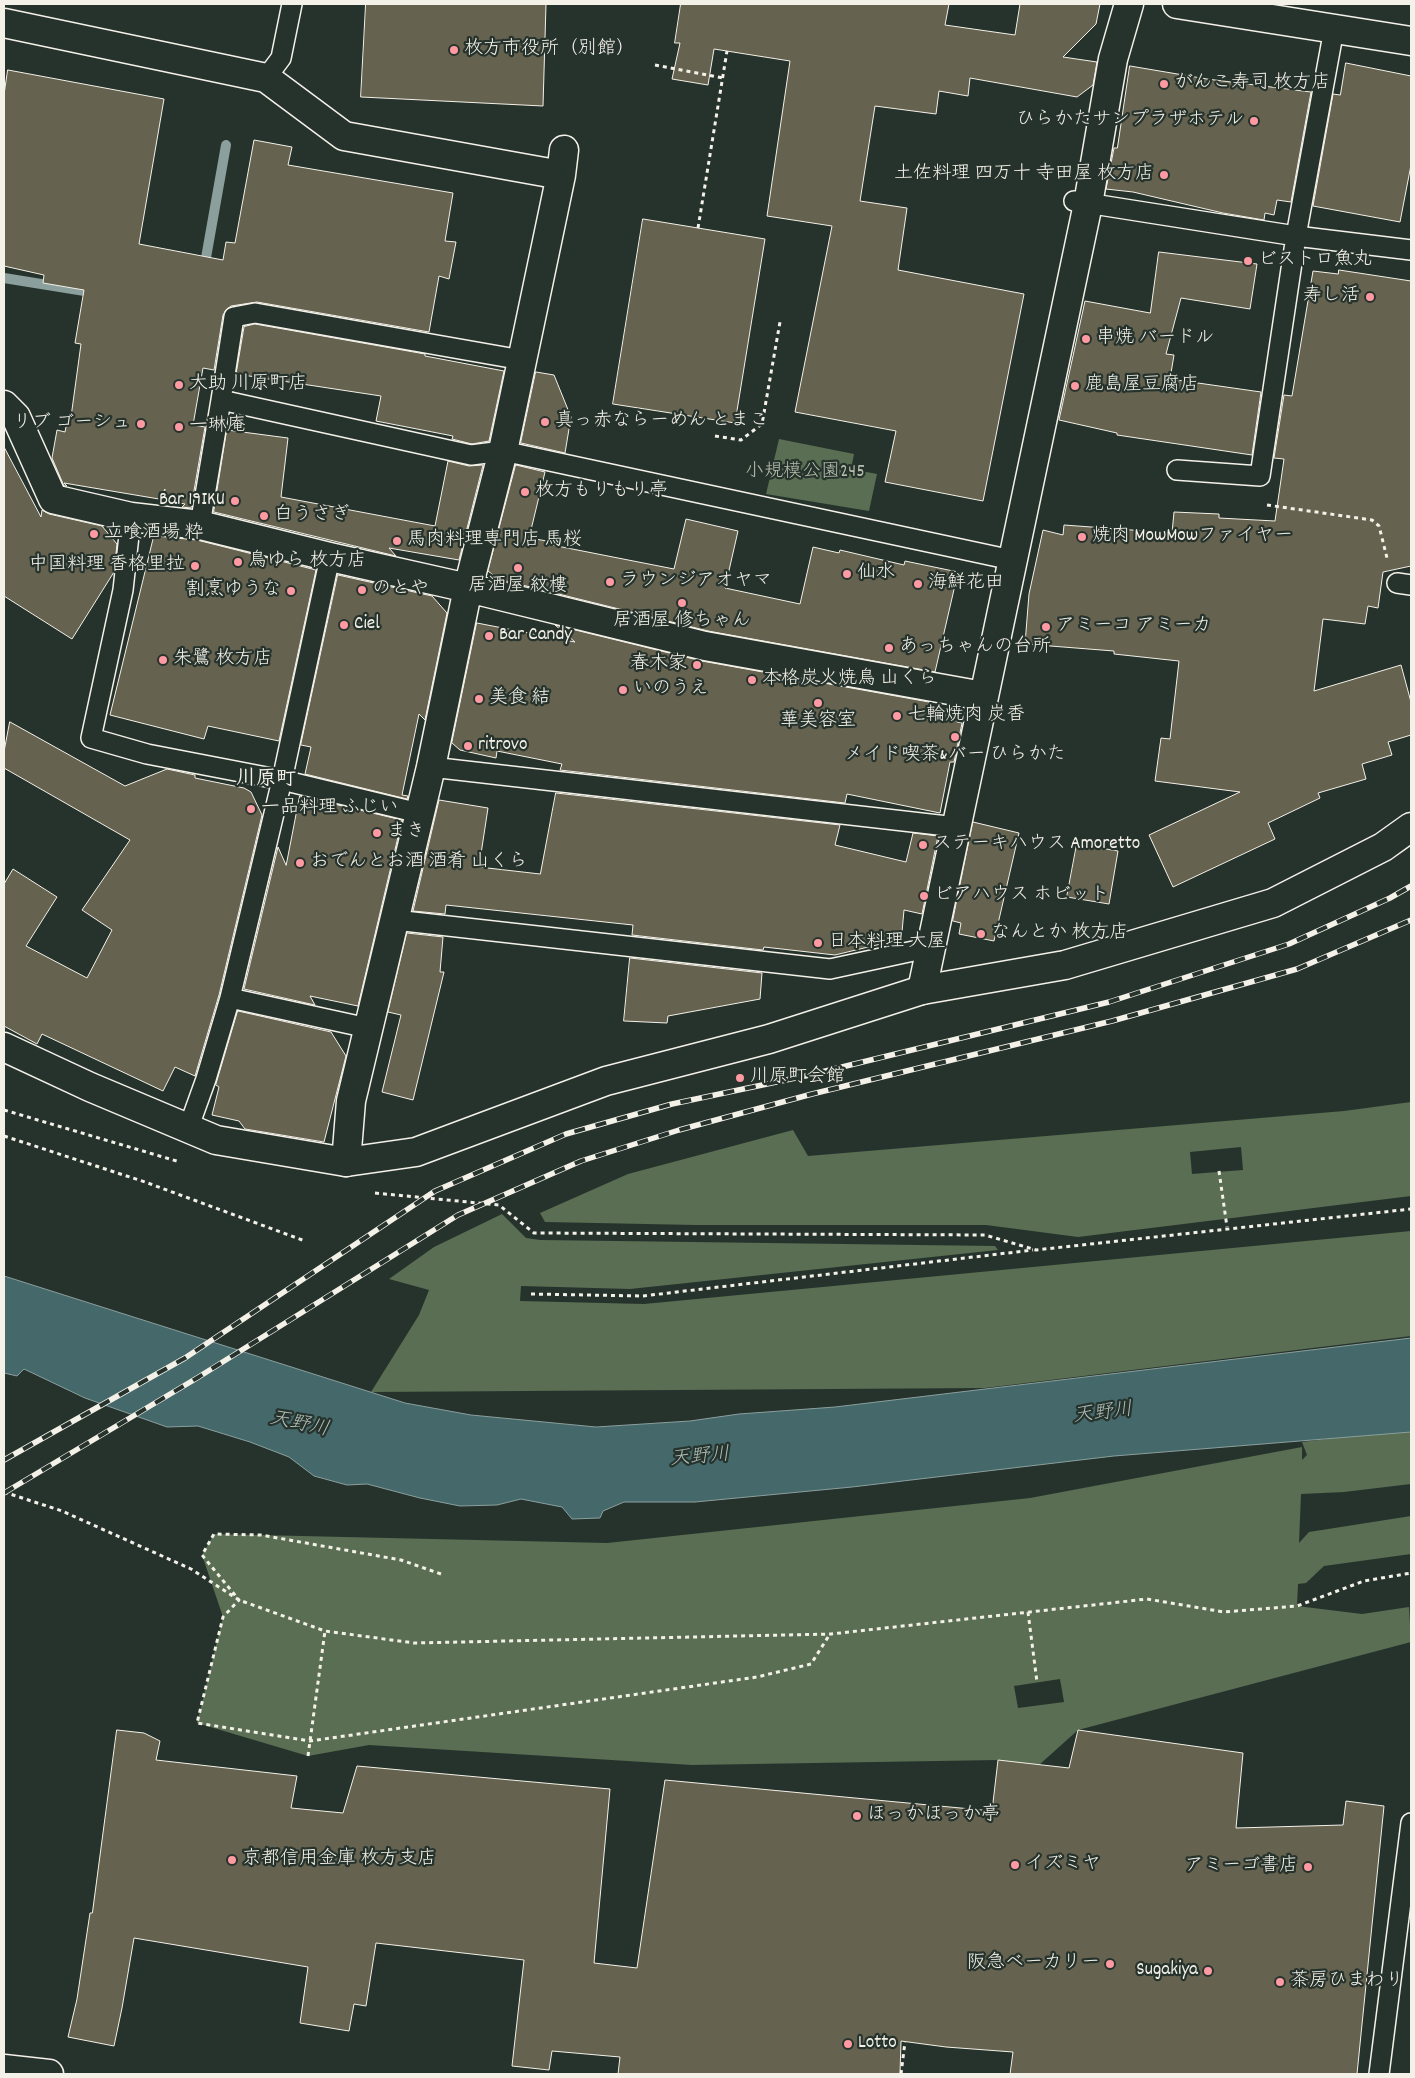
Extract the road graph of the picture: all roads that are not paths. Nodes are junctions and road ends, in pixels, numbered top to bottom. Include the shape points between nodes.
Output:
1 (292, 4) edge
2 (1129, 4) edge
3 (1177, 4) edge
4 (4, 23) edge
5 (1334, 29) junction
6 (1411, 41) edge
7 (266, 78) junction
8 (1081, 203) junction
9 (1296, 236) junction
10 (1411, 250) edge
11 (522, 360) junction
12 (221, 400) junction
13 (4, 405) edge
14 (503, 451) junction
15 (1177, 470) dead end
16 (131, 517) junction
17 (200, 525) junction
18 (330, 557) junction
19 (1012, 560) junction
20 (468, 588) junction
21 (983, 696) junction
22 (431, 767) junction
23 (282, 780) junction
24 (419, 813) junction
25 (1411, 827) edge
26 (956, 828) junction
27 (395, 920) junction
28 (932, 947) junction
29 (922, 990) junction
30 (230, 998) junction
31 (368, 1028) junction
32 (4, 1047) edge
33 (188, 1129) junction
34 (346, 1162) junction
35 (1411, 1823) edge
36 (4, 2069) edge
37 (48, 2074) edge
38 (1379, 2074) edge

1 - 7 lane via 281,58
2 - 8 street via 1113,58
3 - 5 street
4 - 7 street
5 - 6 street
5 - 9 lane
7 - 11 street via 344,136 563,162
8 - 9 lane
8 - 19 street
9 - 10 lane
9 - 15 lane via 1260,476
11 - 12 lane via 255,313 234,317
11 - 14 street
12 - 14 lane via 471,455
12 - 17 lane
13 - 16 street via 16,417 53,500
14 - 19 lane
14 - 20 street
16 - 17 street
16 - 23 lane via 123,590 91,738 147,754
17 - 18 street
18 - 20 street
18 - 23 lane
19 - 21 street
20 - 21 street via 705,646
20 - 22 street
21 - 26 street
22 - 24 street
22 - 26 lane
23 - 24 lane
23 - 30 lane
24 - 27 street
25 - 29 street via 1383,847 1273,903 1065,965
26 - 28 street
27 - 28 lane via 830,969
27 - 31 street
28 - 29 street
29 - 34 street via 770,1038 606,1081 416,1152
30 - 31 lane
30 - 33 lane
31 - 34 street via 351,1101
32 - 33 street
33 - 34 street via 216,1140
35 - 38 lane
36 - 37 street

